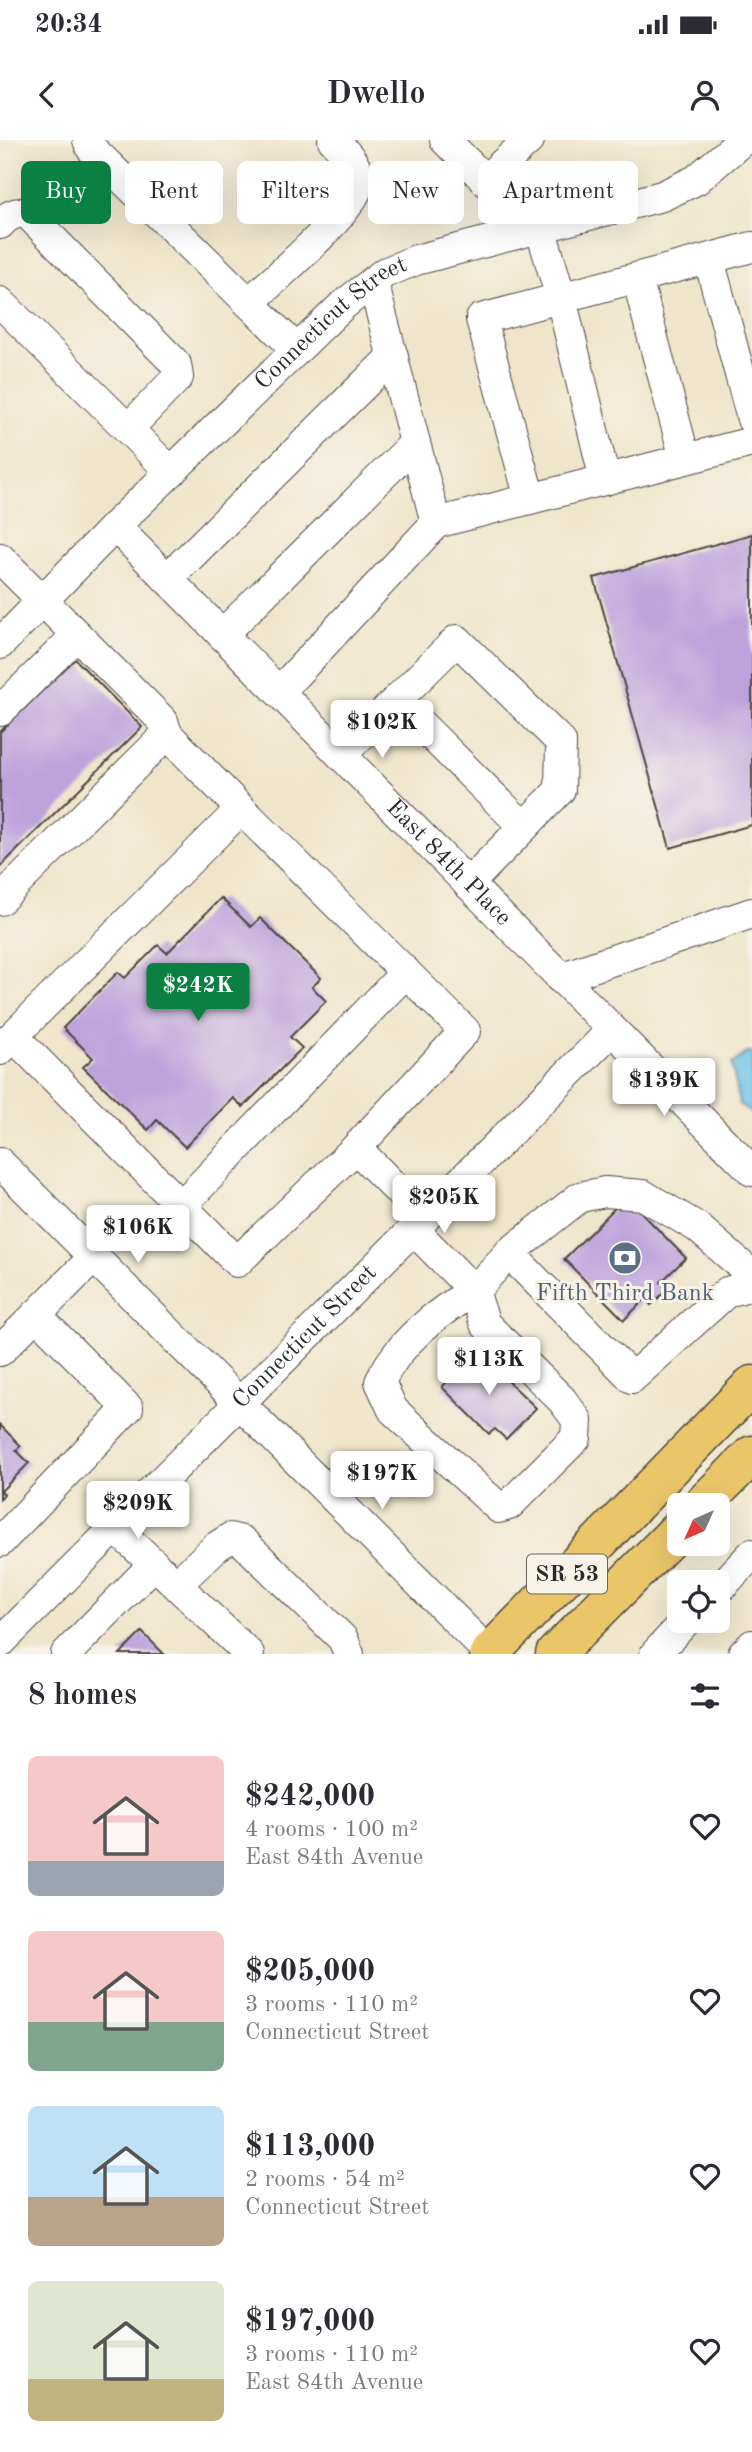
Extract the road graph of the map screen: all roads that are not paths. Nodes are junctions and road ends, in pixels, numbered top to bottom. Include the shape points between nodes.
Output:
1 (88, 140) edge
2 (333, 140) edge
3 (446, 140) edge
4 (529, 140) edge
5 (743, 140) edge
6 (506, 161) edge
7 (478, 173) edge
8 (0, 224) edge
9 (525, 224) edge
10 (530, 230) junction
11 (752, 247) edge
12 (709, 259) junction
13 (637, 278) junction
14 (373, 282) junction
15 (561, 298) junction
16 (0, 302) edge
17 (250, 303) junction
18 (296, 349) junction
19 (393, 356) junction
20 (752, 419) edge
21 (128, 429) junction
22 (752, 442) edge
23 (415, 443) junction
24 (685, 459) junction
25 (171, 472) junction
26 (606, 480) junction
27 (530, 499) junction
28 (436, 523) junction
29 (116, 526) junction
30 (0, 558) edge
31 (167, 579) junction
32 (43, 600) junction
33 (77, 635) junction
34 (222, 635) junction
35 (0, 644) edge
36 (279, 692) junction
37 (396, 701) junction
38 (0, 711) edge
39 (167, 734) junction
40 (341, 755) junction
41 (241, 809) junction
42 (524, 827) junction
43 (468, 884) junction
44 (0, 900) edge
45 (752, 913) edge
46 (407, 972) junction
47 (560, 978) junction
48 (612, 1030) junction
49 (6, 1043) edge
50 (356, 1148) junction
51 (0, 1163) edge
52 (752, 1171) edge
53 (181, 1206) junction
54 (419, 1224) junction
55 (509, 1253) junction
56 (94, 1257) junction
57 (752, 1275) edge
58 (752, 1285) edge
59 (474, 1291) junction
60 (36, 1315) junction
61 (0, 1351) edge
62 (752, 1385) edge
63 (240, 1403) junction
64 (752, 1455) edge
65 (714, 1493) edge
66 (115, 1528) junction
67 (667, 1541) edge
68 (0, 1542) edge
69 (752, 1554) edge
70 (154, 1564) junction
71 (730, 1577) edge
72 (177, 1584) junction
73 (675, 1633) edge
74 (0, 1643) edge
75 (752, 1646) edge
76 (66, 1654) edge
77 (249, 1654) edge
78 (349, 1654) edge
79 (490, 1654) edge
80 (555, 1654) edge
81 (655, 1654) edge
82 (743, 1654) edge

1 - 17 street via 91,148
2 - 17 street via 353,160 358,183 354,198
3 - 7 street
4 - 6 street
5 - 10 street, Connecticut Street via 696,180 662,195
8 - 21 street via 7,216 28,214 176,364 178,377
9 - 10 street
10 - 14 street, Connecticut Street via 416,260
10 - 15 street
11 - 12 street
12 - 13 street
12 - 20 street
13 - 15 street
13 - 24 street
14 - 18 street, Connecticut Street
14 - 19 street
15 - 26 street
15 - 27 street via 481,319
16 - 21 street
17 - 18 street
18 - 25 street, Connecticut Street
19 - 23 street
19 - 31 street
21 - 25 street
22 - 24 street
23 - 28 street
23 - 34 street
24 - 26 street
25 - 29 street, Connecticut Street
26 - 27 street
27 - 28 street
28 - 36 street
29 - 31 street, East 84th Place
29 - 32 street, Connecticut Street
30 - 32 street
31 - 34 street, East 84th Place
32 - 33 street
32 - 35 street, Connecticut Street
33 - 38 street
33 - 39 street via 163,721
34 - 36 street, East 84th Place
36 - 40 street, East 84th Place
37 - 40 street
37 - 42 street
37 - 42 street via 457,640 561,742 560,790
39 - 41 street
39 - 44 street
40 - 43 street, East 84th Place
41 - 46 street
41 - 49 street
42 - 43 street
43 - 47 street, East 84th Place
45 - 47 street
46 - 50 street via 465,1031
46 - 53 street
47 - 48 street, East 84th Place
48 - 52 street, East 84th Place
48 - 54 street, Connecticut Street
49 - 53 street
50 - 53 street via 237,1262
50 - 54 street
51 - 56 street
54 - 59 street
54 - 63 street, Connecticut Street
55 - 57 street via 580,1197 605,1192 643,1195 698,1227
55 - 58 street via 632,1378 727,1292
55 - 59 street
56 - 60 street
56 - 63 street
59 - 59 street via 446,1307 416,1335 388,1365 380,1382 393,1410 499,1508 509,1505 576,1438 577,1420 485,1324
60 - 61 street
60 - 68 street via 128,1408
62 - 79 main road, SR 53
63 - 66 street, Connecticut Street
63 - 79 street
64 - 65 main road
66 - 70 street
66 - 74 street, Connecticut Street
67 - 80 main road, SR 53
69 - 71 street
70 - 72 street
70 - 76 street
72 - 77 street
72 - 78 street via 216,1547 230,1538 242,1541 343,1639
73 - 81 street
75 - 82 street

